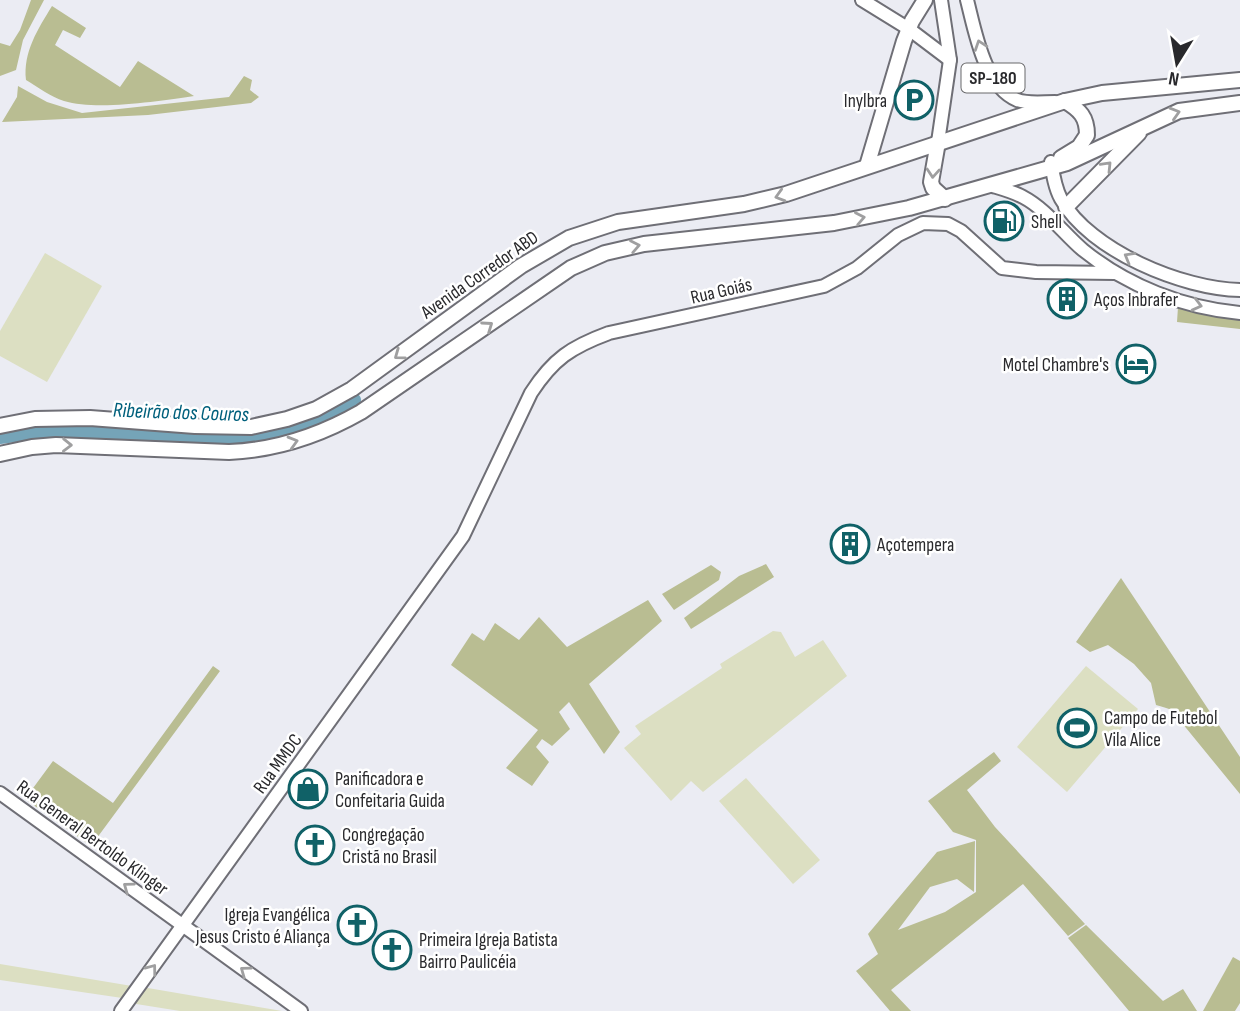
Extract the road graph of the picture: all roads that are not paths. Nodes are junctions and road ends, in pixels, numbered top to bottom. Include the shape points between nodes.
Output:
1 (862, 0) edge
2 (925, 0) edge
3 (941, 0) edge
4 (967, 0) edge
5 (909, 29) junction
6 (950, 61) junction
7 (1240, 80) edge
8 (1065, 101) junction
9 (1240, 103) edge
10 (1147, 125) junction
11 (938, 142) junction
12 (1052, 165) junction
13 (867, 166) junction
14 (993, 186) junction
15 (945, 199) junction
16 (1066, 207) junction
17 (1083, 250) junction
18 (1065, 272) junction
19 (1115, 273) junction
20 (1240, 290) edge
21 (1240, 313) edge
22 (0, 426) edge
23 (0, 454) edge
24 (463, 536) joint
25 (0, 793) edge
26 (183, 927) junction
27 (121, 1011) edge
28 (301, 1011) edge

1 - 5 street
2 - 5 highway
3 - 6 street, SP-180
8 -> 4 street, SP-180 via 1031,103 1002,90 989,72
5 - 6 street
5 - 13 highway
6 - 11 street, SP-180
7 - 8 highway, Avenida Corredor ABD via 1124,90
8 - 11 highway, Avenida Corredor ABD
8 - 12 highway via 1084,116 1087,135 1079,147
10 -> 9 highway via 1179,111
10 - 12 highway via 1082,157
16 -> 10 highway
11 - 13 highway, Avenida Corredor ABD
11 -> 15 highway, SP-180 via 930,182
12 - 14 highway
12 - 16 street
13 -> 22 highway, Avenida Corredor ABD via 768,199 618,222 569,238 521,266 352,388 317,409 287,419 251,427 90,418 35,419
14 - 15 highway
14 - 17 street via 1030,201
23 -> 15 highway via 56,445 229,453 292,443 361,412 571,268 604,253 665,241 834,223
20 -> 16 street via 1209,287 1153,270 1095,235
17 - 18 street
17 - 19 street
18 - 19 street, Rua Goiás
18 - 24 street, Rua Goiás via 1002,268 961,231 947,224 923,223 824,286 610,334 577,346 553,363 531,393
19 -> 21 street via 1180,301
24 - 26 street, Rua MMDC
26 -> 25 street, Rua General Bertoldo Klinger
27 -> 26 street, Rua MMDC
28 -> 26 street, Rua General Bertoldo Klinger

